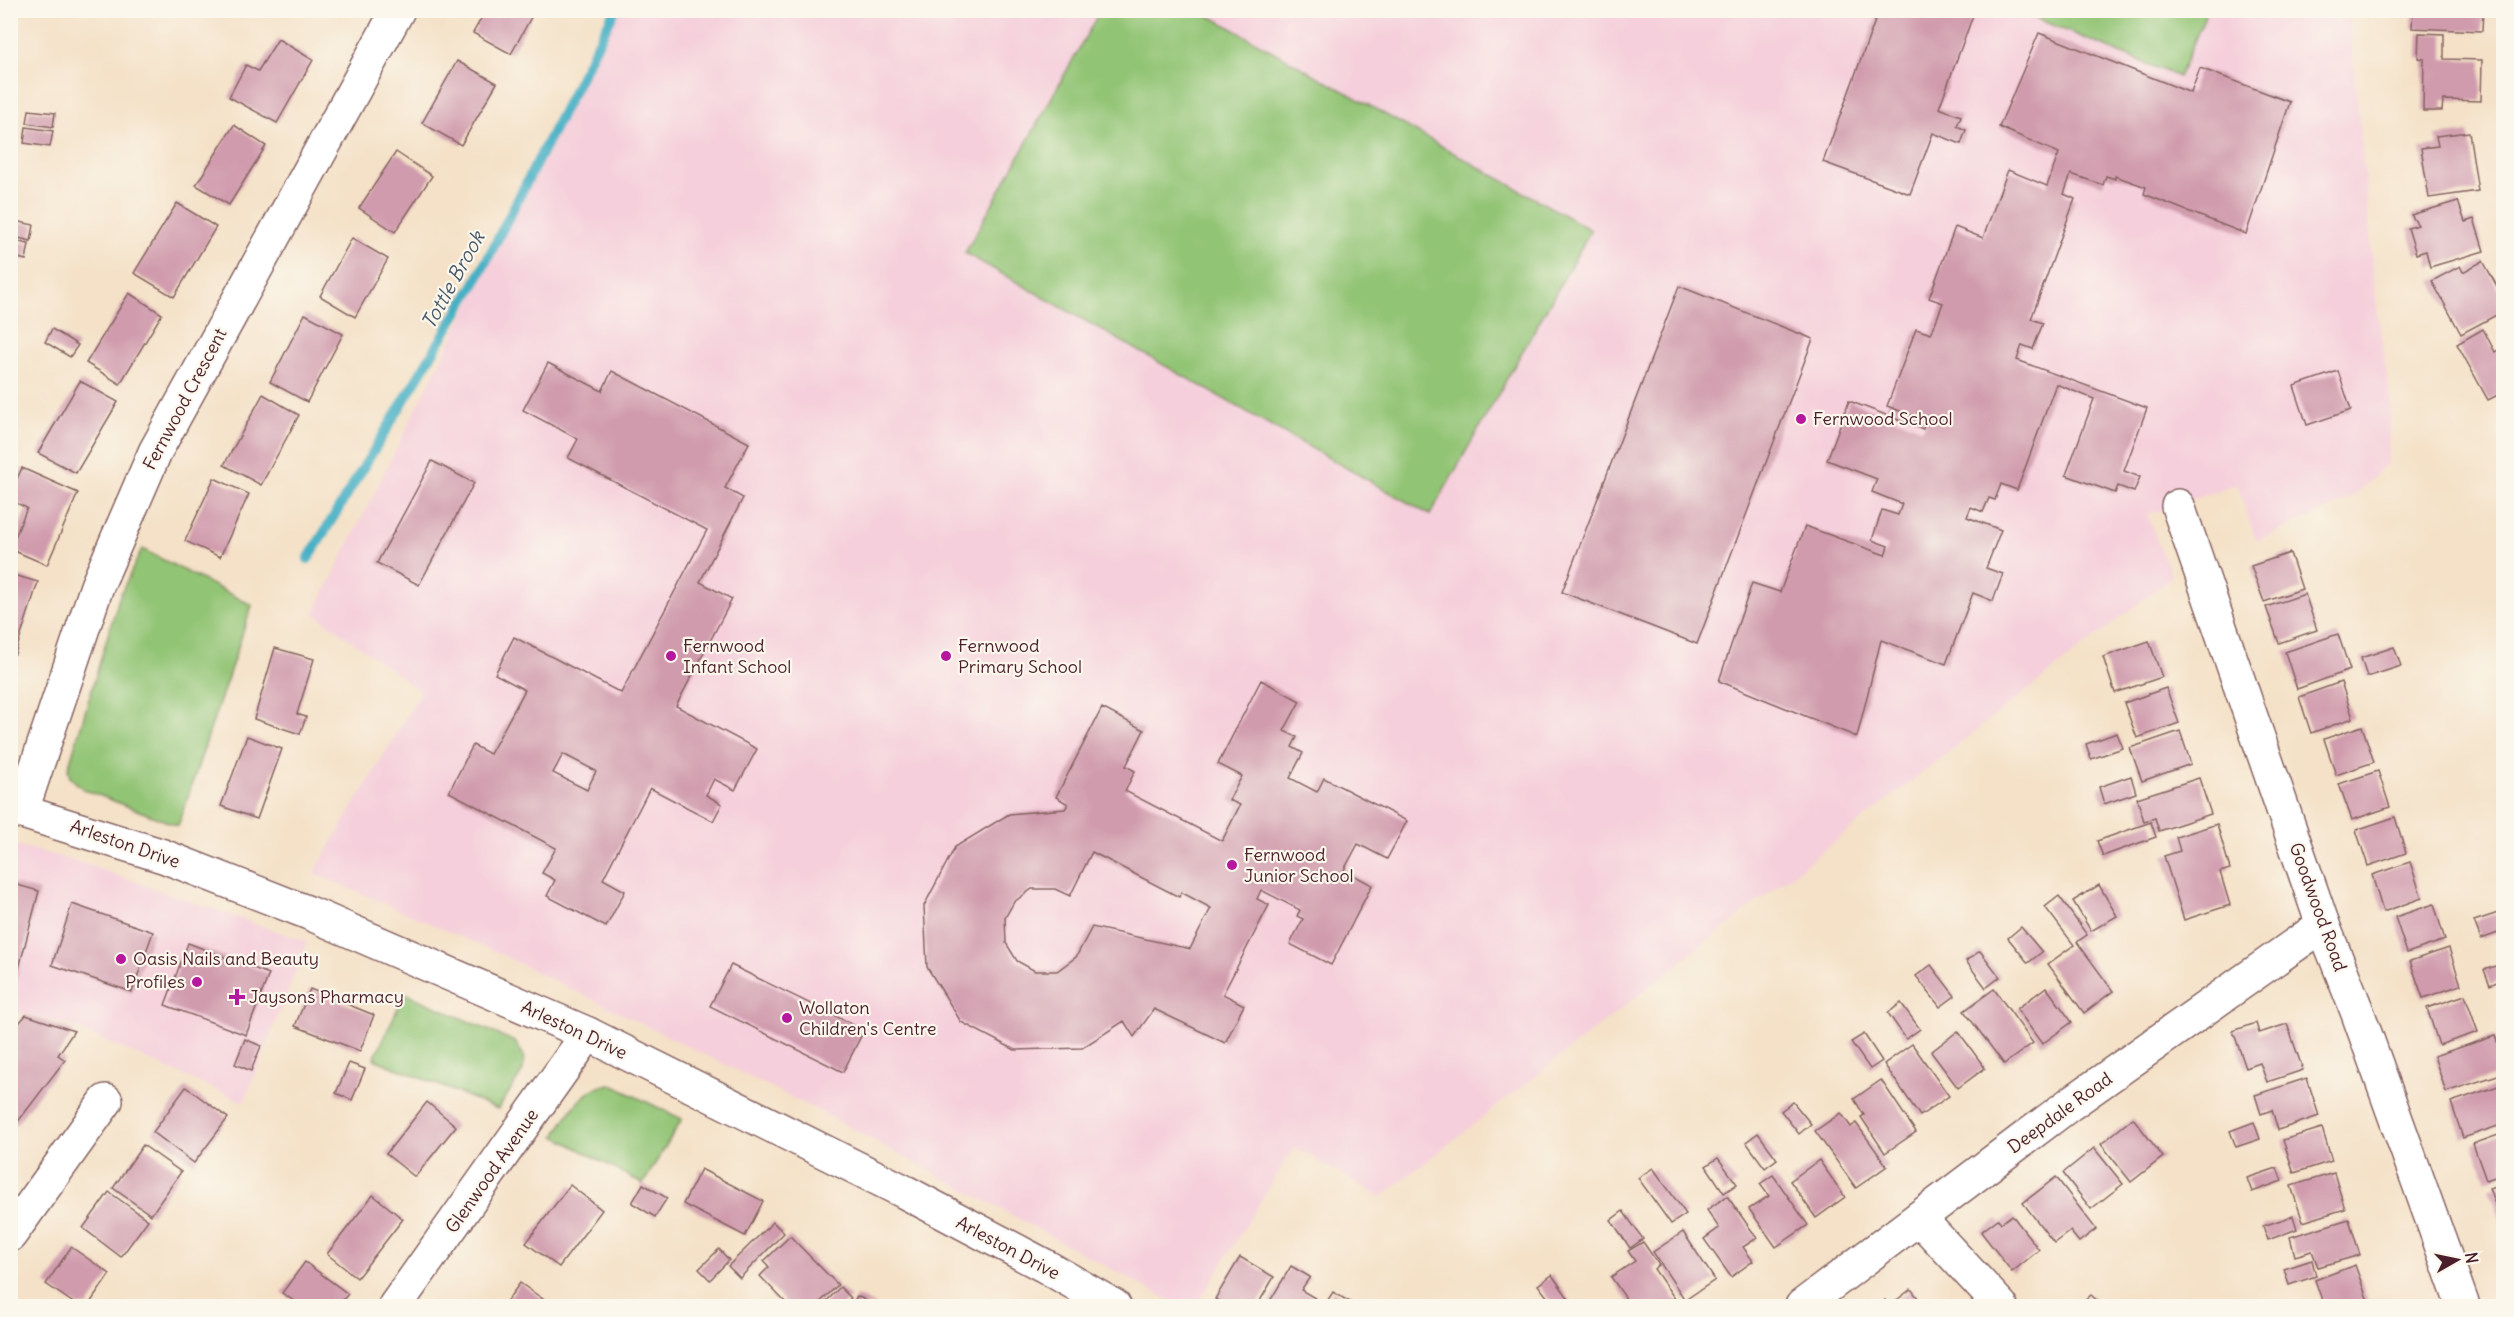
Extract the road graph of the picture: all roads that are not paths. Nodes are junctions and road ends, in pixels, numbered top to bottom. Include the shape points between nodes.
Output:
1 (398, 10) edge
2 (2178, 506) dead end
3 (16, 809) edge
4 (2323, 926) junction
5 (588, 1034) junction
6 (106, 1101) dead end
7 (1919, 1218) junction
8 (10, 1235) edge
9 (395, 1306) edge
10 (1114, 1306) edge
11 (1802, 1306) edge
12 (2001, 1306) edge
13 (2463, 1306) edge

1 - 3 street, Fernwood Crescent via 155,453 97,586
2 - 4 street, Goodwood Road
3 - 5 street, Arleston Drive via 163,856 309,913
4 - 7 street, Deepdale Road via 2070,1104
4 - 13 street, Goodwood Road
5 - 9 street, Glenwood Avenue
5 - 10 street, Arleston Drive via 905,1192
6 - 8 street
7 - 11 street, Deepdale Road
7 - 12 street

